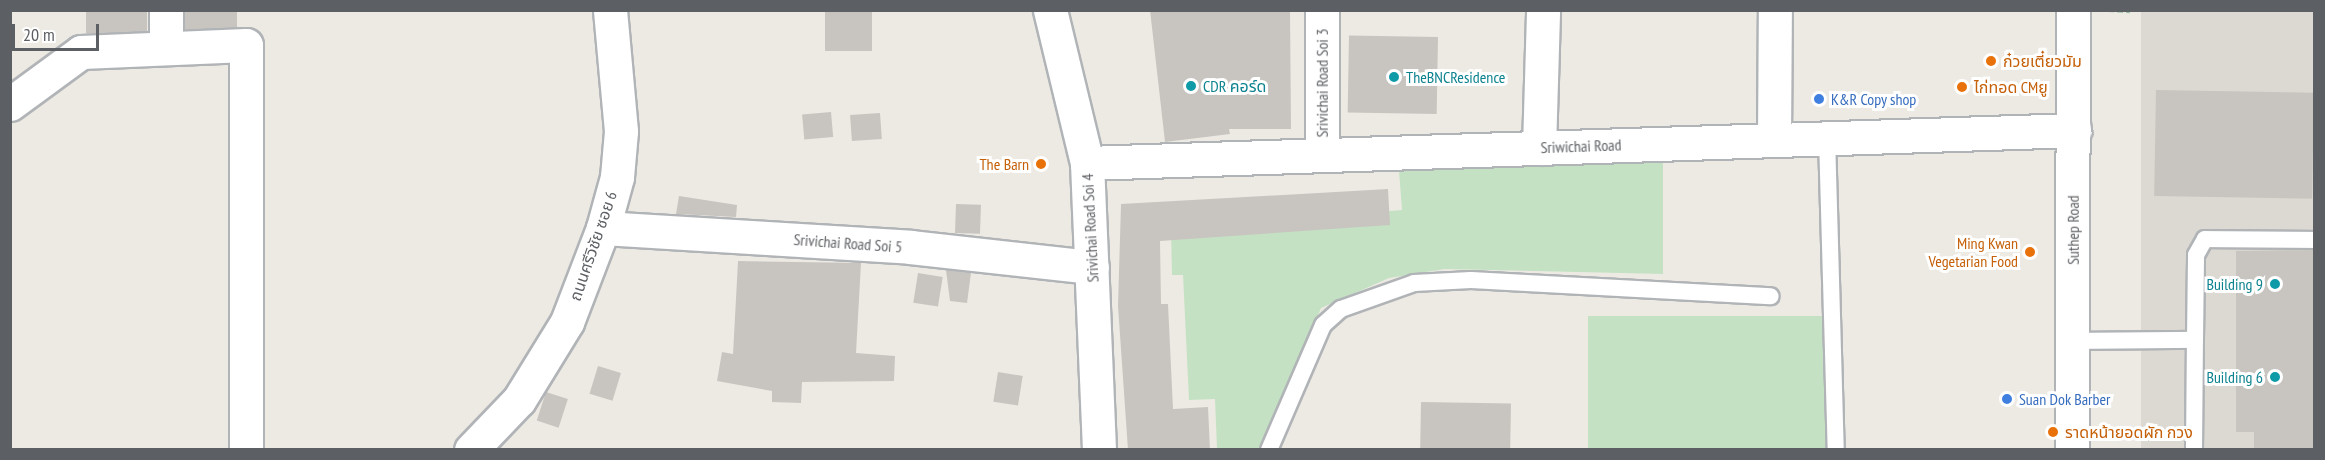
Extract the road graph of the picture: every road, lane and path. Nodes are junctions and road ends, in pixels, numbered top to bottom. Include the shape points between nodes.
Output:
1 (166, 10) edge
2 (610, 10) edge
3 (1050, 10) edge
4 (1322, 10) edge
5 (1543, 10) edge
6 (1775, 10) edge
7 (2073, 10) edge
8 (2108, 10) edge
9 (2130, 11) edge
10 (166, 46) junction
11 (10, 104) edge
12 (2074, 130) junction
13 (1827, 137) junction
14 (1774, 139) junction
15 (1539, 148) junction
16 (1322, 154) junction
17 (1088, 164) junction
18 (603, 228) junction
19 (2314, 240) edge
20 (1092, 267) junction
21 (1771, 296) dead end
22 (2195, 340) junction
23 (2073, 341) junction
24 (246, 450) edge
25 (471, 450) edge
26 (1099, 450) edge
27 (1269, 450) edge
28 (1836, 450) edge
29 (2072, 450) edge
30 (2194, 450) edge

1 - 10 street
2 - 18 street, ถนนศรีวิชัย ซอย 6 via 621,132 617,177
3 - 17 street, Srivichai Road Soi 4
4 - 16 street, Srivichai Road Soi 3
5 - 15 street
6 - 14 street
7 - 12 street, Suthep Road
8 - 9 path
10 - 11 street via 81,52
10 - 24 street via 246,45
12 - 13 street, Sriwichai Road
12 - 23 street, Suthep Road
13 - 14 street, Sriwichai Road
13 - 28 lane
14 - 15 street, Sriwichai Road
15 - 16 street, Sriwichai Road
16 - 17 street, Sriwichai Road
17 - 20 street, Srivichai Road Soi 4
18 - 20 street, Srivichai Road Soi 5 via 910,247
18 - 25 street, ถนนศรีวิชัย ซอย 6 via 567,322 519,400
19 - 22 lane via 2205,239 2196,255
20 - 26 street, Srivichai Road Soi 4
21 - 27 lane via 1471,280 1414,283 1341,309 1323,325
22 - 23 lane
22 - 30 lane
23 - 29 street, Suthep Road

